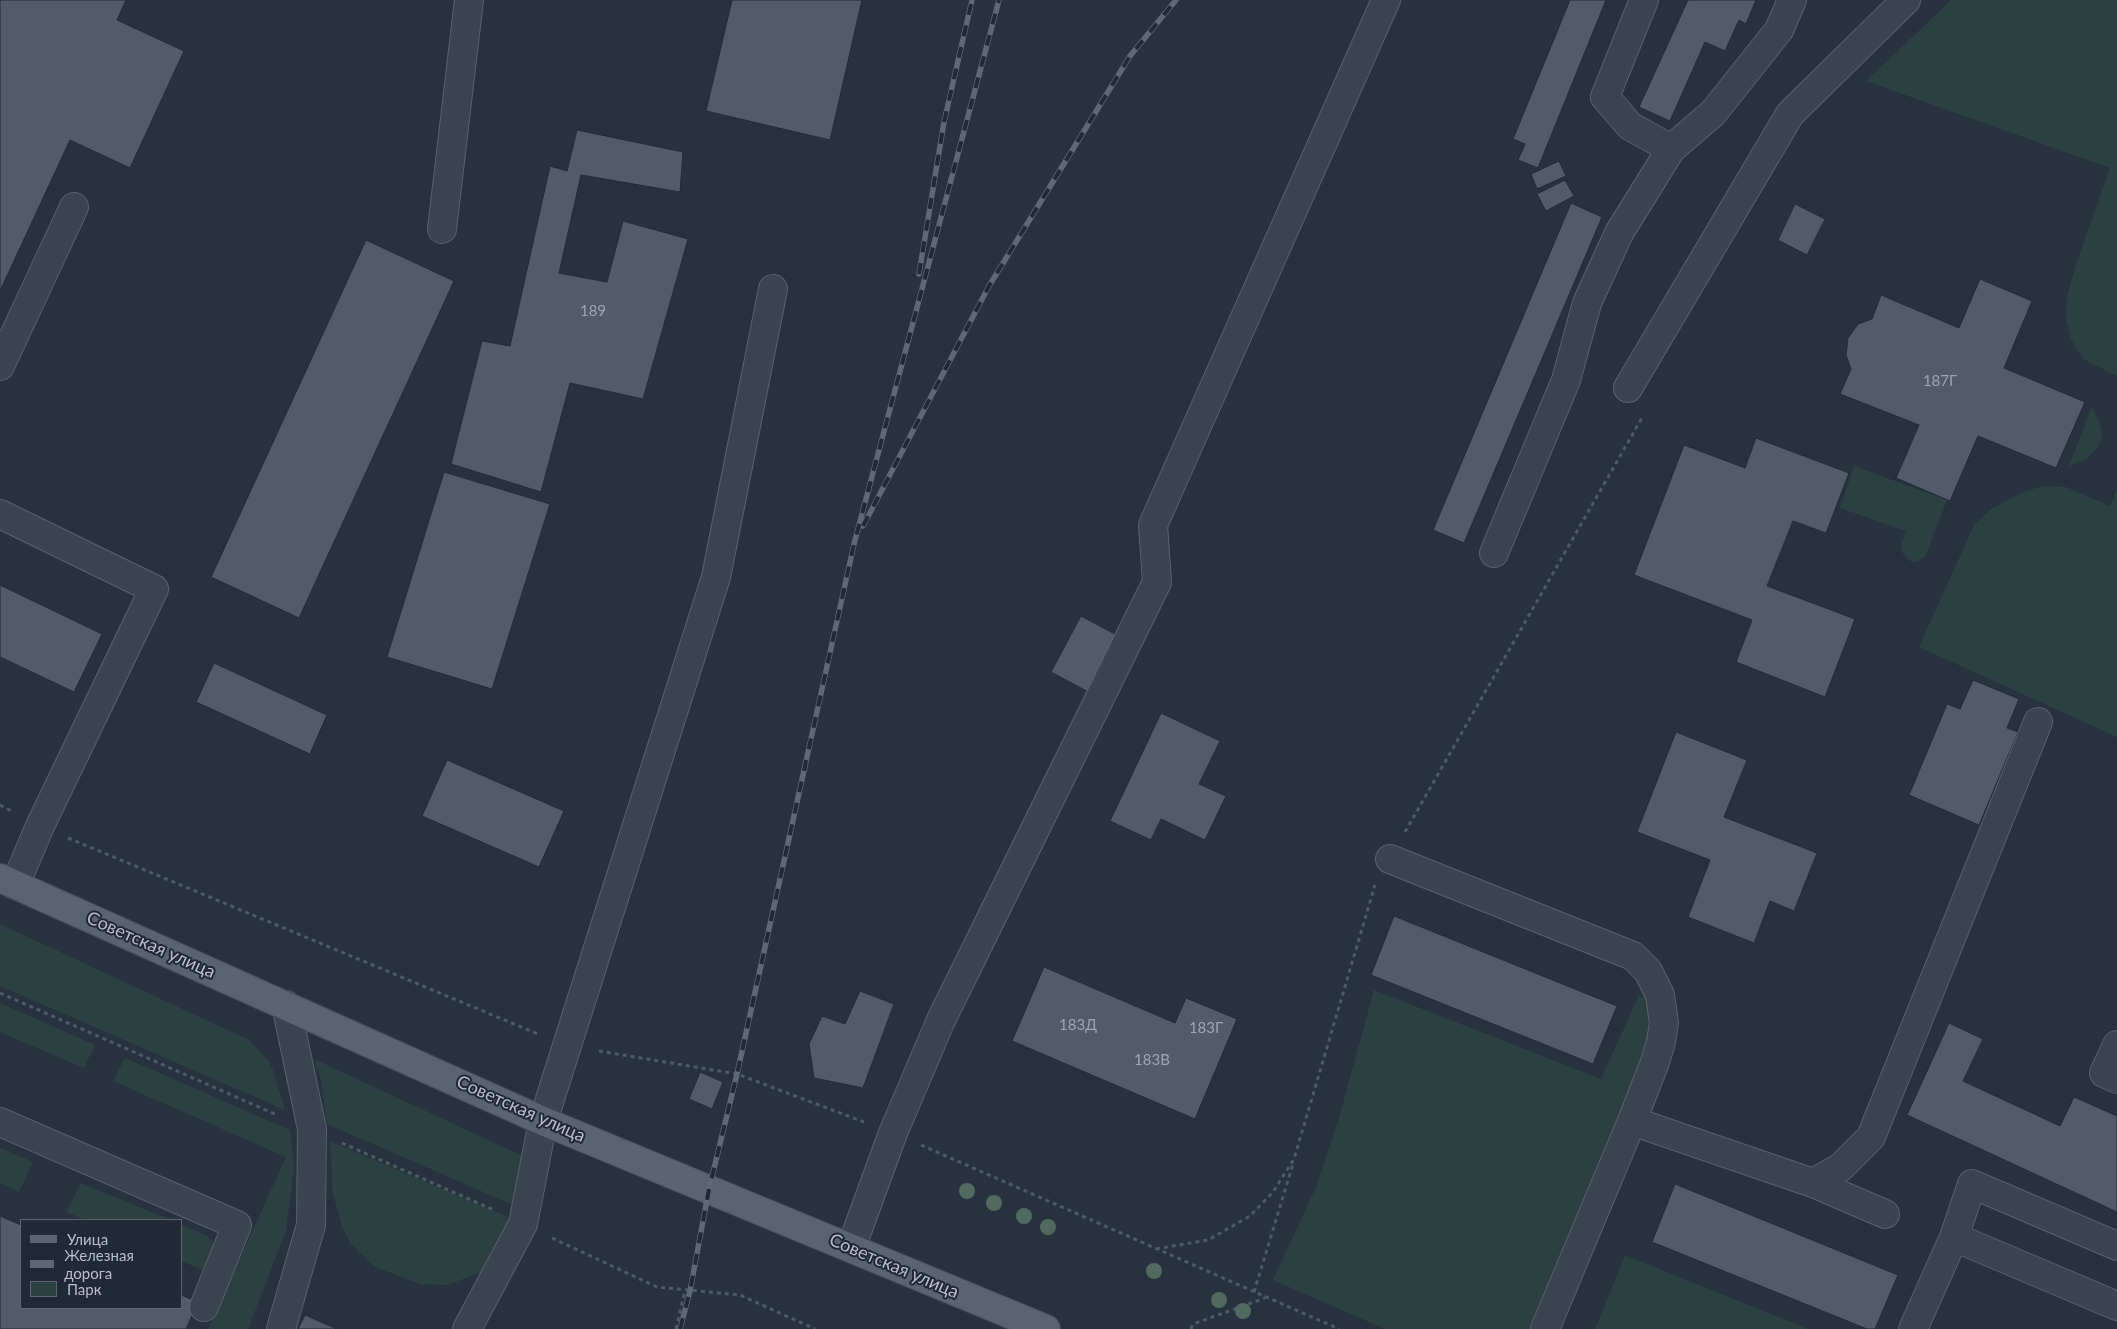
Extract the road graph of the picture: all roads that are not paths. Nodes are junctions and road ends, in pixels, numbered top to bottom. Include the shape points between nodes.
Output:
1 (469, 0) edge
2 (1386, 0) edge
3 (1644, 0) edge
4 (1792, 0) edge
5 (1906, 0) edge
6 (1672, 149) junction
7 (74, 207) dead end
8 (442, 229) dead end
9 (773, 288) dead end
10 (0, 366) edge
11 (1628, 388) dead end
12 (0, 514) edge
13 (1494, 553) dead end
14 (2038, 722) dead end
15 (1390, 859) road end
16 (8, 881) edge
17 (286, 1005) junction
18 (2117, 1045) edge
19 (2117, 1079) edge
20 (543, 1120) junction
21 (1632, 1120) junction
22 (0, 1122) edge
23 (1813, 1183) junction
24 (1885, 1214) dead end
25 (1954, 1237) junction
26 (2117, 1246) edge
27 (851, 1248) junction
28 (2117, 1306) edge
29 (204, 1307) dead end
30 (281, 1329) edge
31 (467, 1329) edge
32 (1046, 1329) edge
33 (1544, 1329) edge
34 (1913, 1329) edge

1 - 8 lane
2 - 27 lane via 1153,525 1157,582 941,1020 893,1133
3 - 6 lane via 1605,97 1630,126
4 - 6 lane via 1779,30 1713,113
5 - 11 lane via 1790,114
6 - 13 lane via 1619,233 1588,303 1566,380
7 - 10 lane
9 - 20 lane via 716,577
12 - 16 lane via 154,589 40,826
14 - 23 lane via 1871,1137 1841,1167
15 - 21 lane via 1633,956 1648,971 1660,995 1664,1024 1662,1042
16 - 17 main road, Советская улица
17 - 20 main road, Советская улица
17 - 30 lane via 312,1129 310,1225
18 - 19 lane via 2104,1073
20 - 27 main road, Советская улица
20 - 31 lane via 524,1224
21 - 23 lane
21 - 33 lane
22 - 29 lane via 237,1225
23 - 24 lane
25 - 26 lane via 1972,1184
25 - 28 lane
25 - 34 lane
27 - 32 main road, Советская улица

